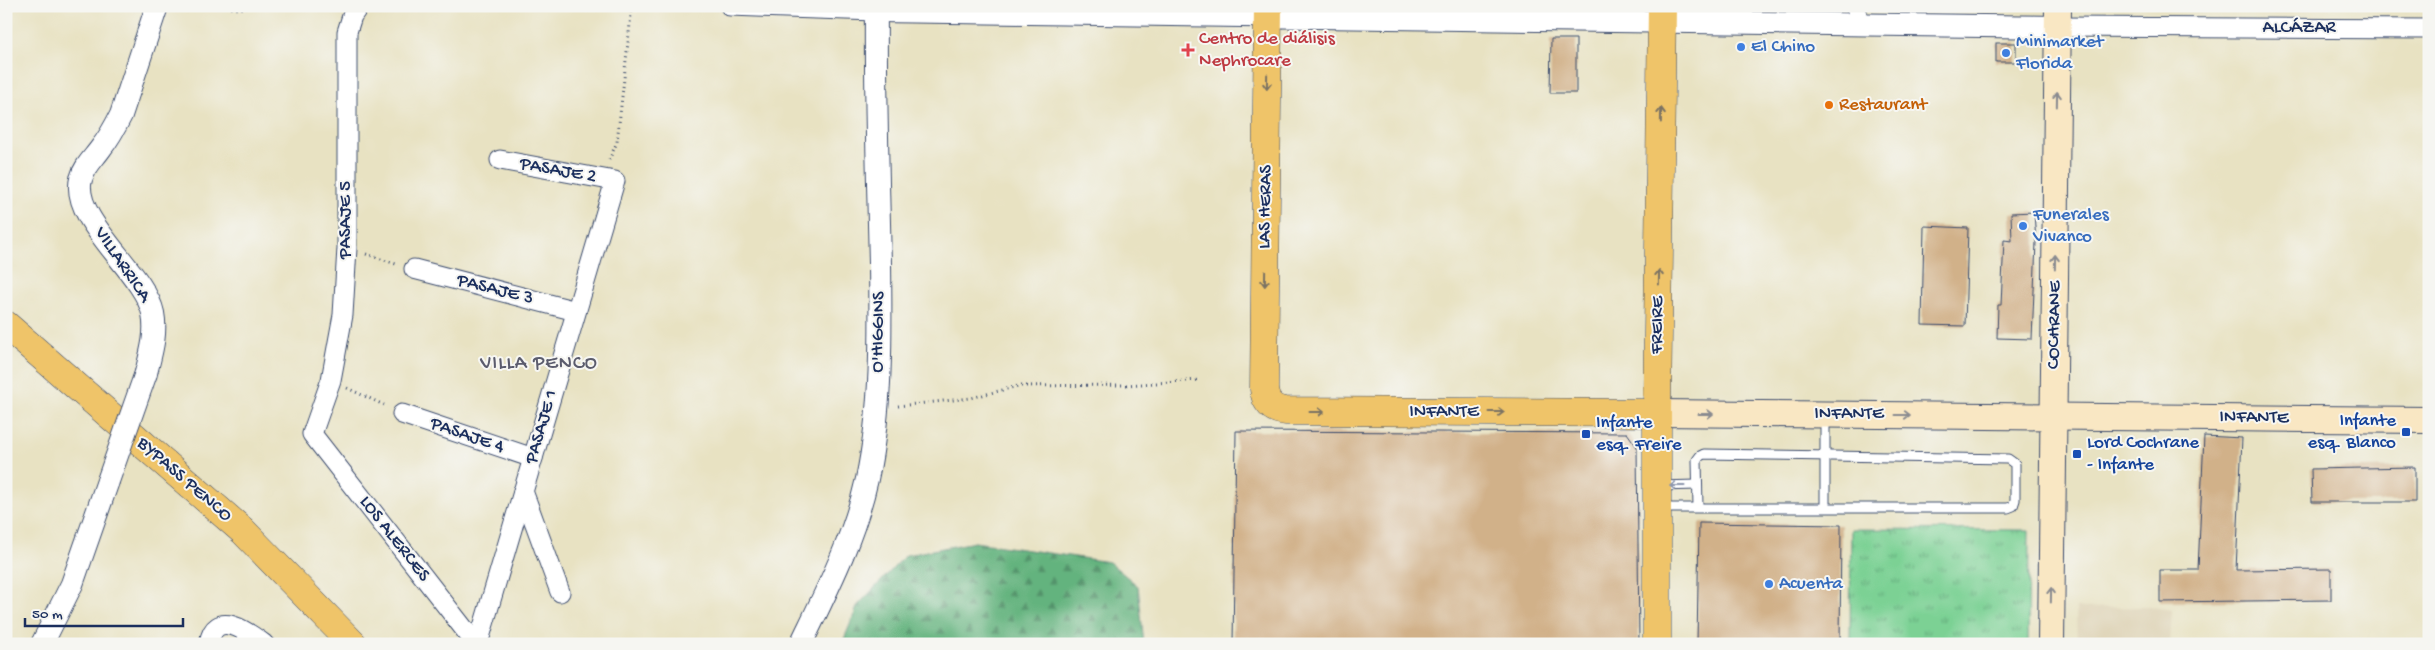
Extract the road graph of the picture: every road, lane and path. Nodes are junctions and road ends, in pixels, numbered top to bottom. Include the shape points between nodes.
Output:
1 (157, 6) edge
2 (227, 6) edge
3 (261, 6) edge
4 (359, 6) edge
5 (632, 6) edge
6 (730, 6) edge
7 (876, 8) edge
8 (1268, 11) edge
9 (1525, 13) edge
10 (1662, 14) edge
11 (1857, 15) edge
12 (2058, 16) edge
13 (2429, 29) edge
14 (500, 160) dead end
15 (615, 181) junction
16 (347, 248) junction
17 (414, 269) joint
18 (576, 311) junction
19 (6, 325) edge
20 (331, 380) junction
21 (1200, 380) dead end
22 (1270, 405) joint
23 (877, 408) junction
24 (402, 414) joint
25 (1657, 414) junction
26 (1825, 414) junction
27 (2054, 415) junction
28 (2429, 420) edge
29 (312, 434) joint
30 (1825, 456) junction
31 (532, 458) junction
32 (1697, 485) junction
33 (523, 491) junction
34 (1657, 497) junction
35 (1698, 507) junction
36 (1826, 507) junction
37 (560, 592) dead end
38 (42, 644) edge
39 (209, 644) edge
40 (264, 644) edge
41 (353, 644) edge
42 (477, 644) edge
43 (801, 644) edge
44 (1657, 644) edge
45 (2051, 644) edge

1 - 38 street, VILLARRICA, bridge via 121,116 83,171 79,190 87,213 148,300 155,327 154,342 72,584
2 - 3 path via 235,9
4 - 16 street, PASAJE 5 via 347,32
5 - 15 path via 617,142 606,167
6 - 7 street, ALCÁZAR
7 - 8 street, ALCÁZAR
7 - 23 street, O'HIGGINS via 880,312
8 - 9 street, ALCÁZAR
8 -> 22 main road, LAS HERAS via 1264,389
9 - 10 street, ALCÁZAR
10 - 11 street, ALCÁZAR
25 -> 10 main road, FREIRE
11 - 12 street, ALCÁZAR
12 - 13 street, ALCÁZAR
27 -> 12 main road, COCHRANE
14 - 15 street, PASAJE 2
15 - 18 street, PASAJE 1
16 - 17 path
16 - 20 street, PASAJE 5 via 343,315
17 - 18 street, PASAJE 3
18 - 31 street, PASAJE 1
19 - 41 main road, BYPASS PENCO via 243,531
20 - 24 path
20 - 29 street, PASAJE 5
21 - 23 path via 1126,385 1018,386 971,398
22 -> 25 main road, INFANTE via 1286,411
23 - 43 street, O'HIGGINS via 866,480 853,530 838,569
24 - 31 street, PASAJE 4
25 -> 26 main road, INFANTE
25 - 34 main road, FREIRE
26 -> 27 main road, INFANTE
26 - 30 lane
27 - 28 main road, INFANTE
45 -> 27 main road, COCHRANE
29 - 42 street, LOS ALERCES
30 - 32 lane via 1704,454 1698,460
30 - 36 lane
30 - 36 lane via 2008,459 2015,464 2015,500 2008,508
31 - 33 street, PASAJE 1
32 -> 34 lane
32 - 35 lane
33 - 37 street
33 - 42 street, PASAJE 1
34 - 35 lane
34 - 44 main road, FREIRE
35 - 36 lane
39 - 40 street via 218,627 231,625 244,629

